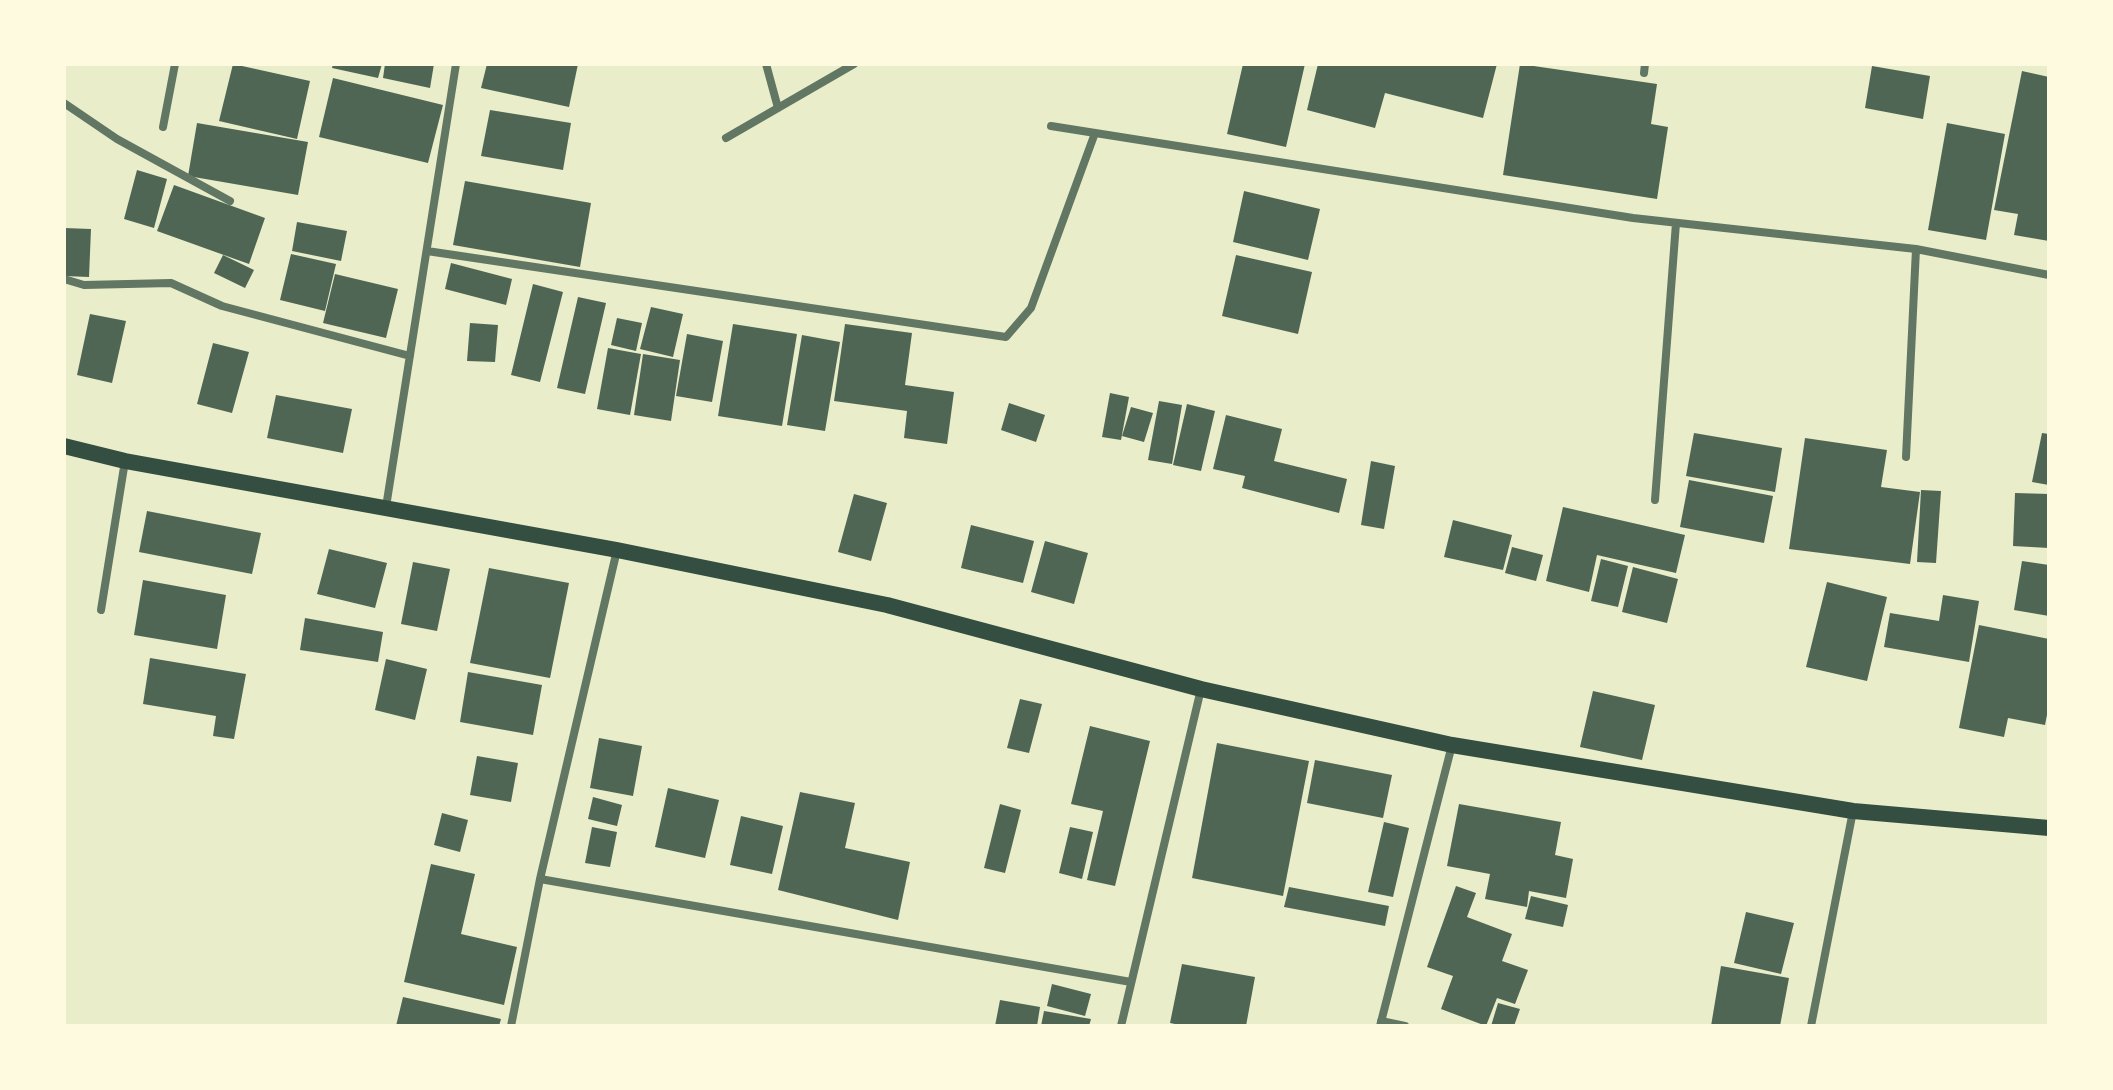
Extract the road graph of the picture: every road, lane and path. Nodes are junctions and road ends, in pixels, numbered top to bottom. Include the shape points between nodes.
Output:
1 (175, 64) edge
2 (456, 64) edge
3 (766, 64) edge
4 (854, 64) edge
5 (64, 103) edge
6 (778, 108) junction
7 (1051, 126) dead end
8 (163, 127) dead end
9 (1095, 133) junction
10 (726, 138) dead end
11 (230, 201) dead end
12 (1676, 223) junction
13 (1916, 249) junction
14 (427, 251) junction
15 (2049, 275) edge
16 (64, 279) edge
17 (410, 356) junction
18 (64, 446) edge
19 (1906, 457) dead end
20 (125, 461) junction
21 (1655, 500) dead end
22 (386, 507) junction
23 (617, 550) junction
24 (101, 610) dead end
25 (1201, 689) junction
26 (1452, 745) junction
27 (1853, 811) junction
28 (2049, 828) edge
29 (540, 879) junction
30 (1131, 982) junction
31 (1380, 1023) edge
32 (511, 1026) edge
33 (1121, 1026) edge
34 (1405, 1026) edge
35 (1811, 1026) edge

1 - 8 street
2 - 14 street
3 - 6 street
4 - 6 street
5 - 11 street via 117,139
6 - 10 street
7 - 9 street
9 - 12 street
9 - 14 street via 1031,308 1006,337
12 - 13 street
12 - 21 street
13 - 15 street
13 - 19 street
14 - 17 street
16 - 17 street via 84,285 171,283 222,306
17 - 22 street
18 - 20 main road
20 - 22 main road
20 - 24 street
22 - 23 main road
23 - 25 main road via 887,605
23 - 29 street
25 - 26 main road
25 - 30 street
26 - 27 main road
26 - 31 street
27 - 28 main road
27 - 35 street
29 - 30 street
29 - 32 street
30 - 33 street
31 - 34 street

